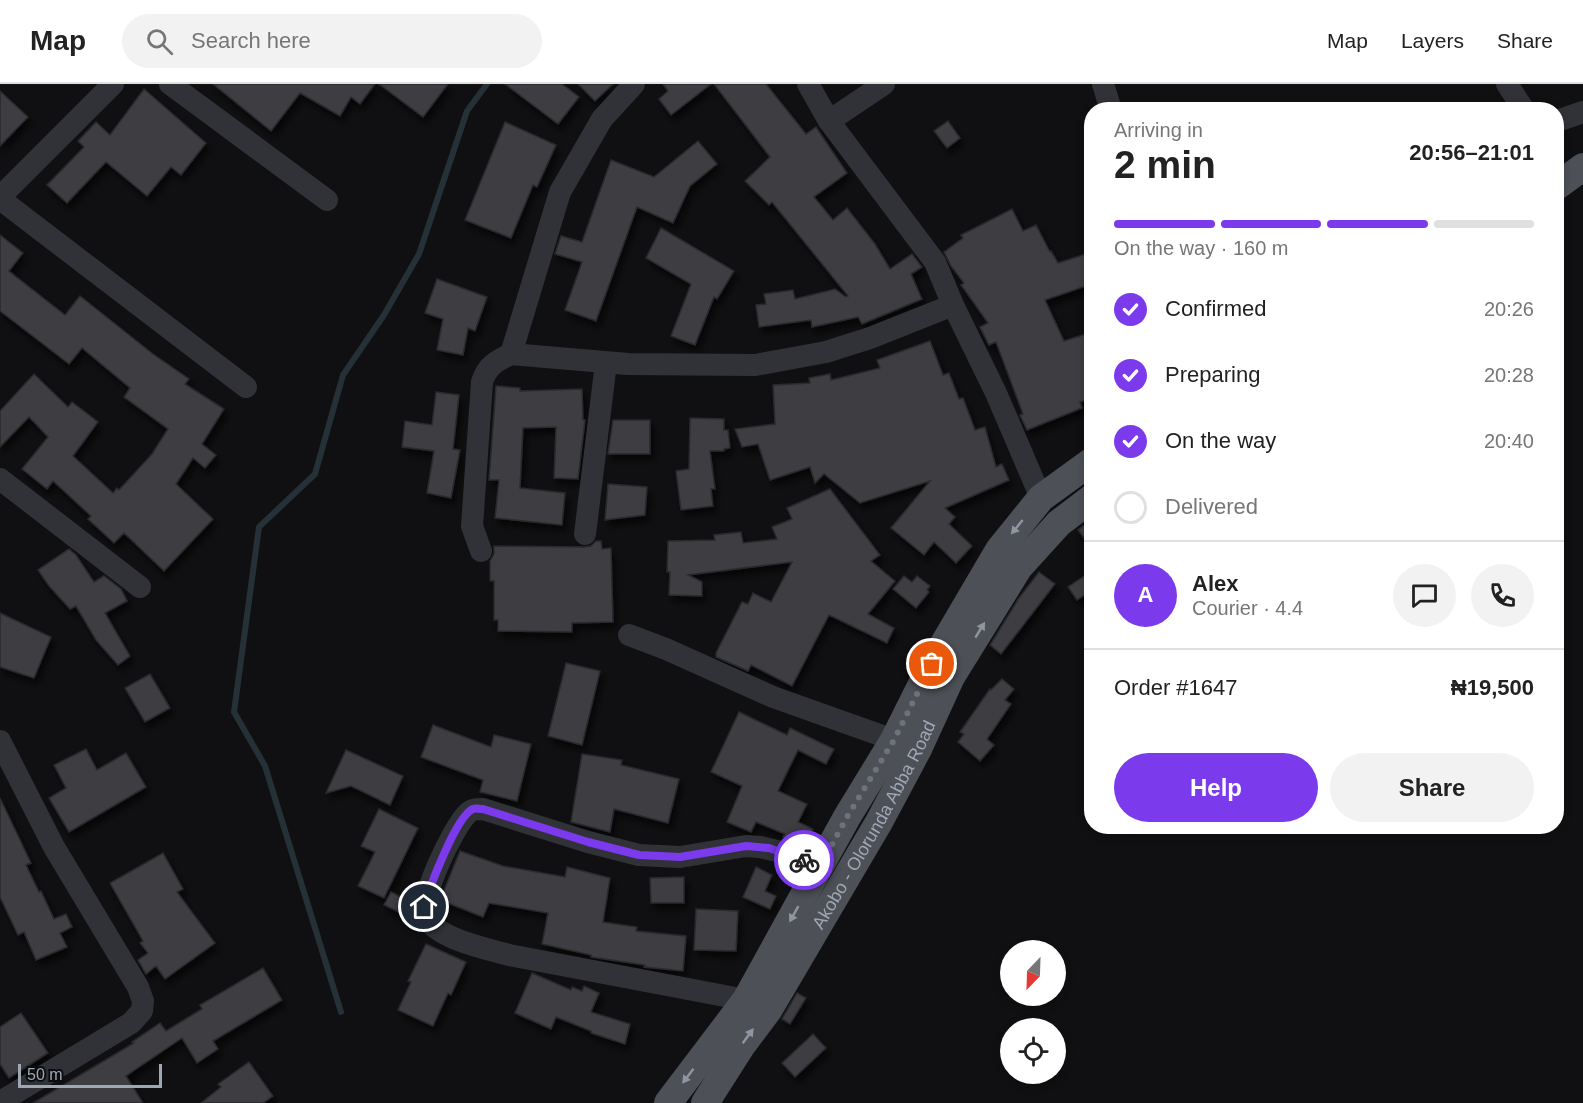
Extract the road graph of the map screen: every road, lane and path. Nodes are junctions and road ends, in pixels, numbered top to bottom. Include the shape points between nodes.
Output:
1 (113, 84) edge
2 (170, 84) edge
3 (634, 84) edge
4 (808, 84) edge
5 (884, 84) edge
6 (1103, 84) edge
7 (1507, 84) edge
8 (1109, 102) edge
9 (1519, 102) edge
10 (1583, 112) edge
11 (1564, 119) edge
12 (829, 121) junction
13 (1583, 146) edge
14 (1564, 159) edge
15 (1583, 167) edge
16 (1564, 181) edge
17 (0, 198) edge
18 (327, 200) dead end
19 (953, 305) junction
20 (511, 354) junction
21 (606, 363) junction
22 (246, 387) dead end
23 (1084, 467) edge
24 (0, 479) edge
25 (1041, 498) junction
26 (1084, 504) edge
27 (585, 534) dead end
28 (481, 551) dead end
29 (140, 587) dead end
30 (629, 635) dead end
31 (894, 740) junction
32 (0, 741) edge
33 (820, 867) junction
34 (746, 1000) junction
35 (0, 1102) edge
36 (668, 1103) edge
37 (705, 1103) edge

1 - 17 street
2 - 18 street
3 - 20 street via 602,119 560,192
4 - 12 street
5 - 12 street
6 - 8 street
7 - 9 street
10 - 11 street
12 - 19 street via 935,262
13 - 14 main road
15 - 16 main road
17 - 22 street
19 - 21 street via 826,352 755,365
19 - 25 street
20 - 21 street
20 - 28 street via 486,370 482,382 471,526
21 - 27 street
23 - 25 main road, Akobo - Olorunda Abba Road
24 - 29 street
25 -> 31 main road, Akobo - Olorunda Abba Road via 999,550 932,664
37 -> 26 main road, Akobo - Olorunda Abba Road via 769,1009 879,822 951,677 1018,567 1059,523
30 - 31 street via 773,697
31 - 33 main road, Akobo - Olorunda Abba Road
32 - 35 street via 54,847 143,1000 142,1011 131,1023
33 -> 34 main road, Akobo - Olorunda Abba Road
33 - 34 street via 781,852 746,846 680,857 639,855 483,809 473,809 465,816 444,853 424,907 427,919 450,936 509,955
34 -> 36 main road, Akobo - Olorunda Abba Road

